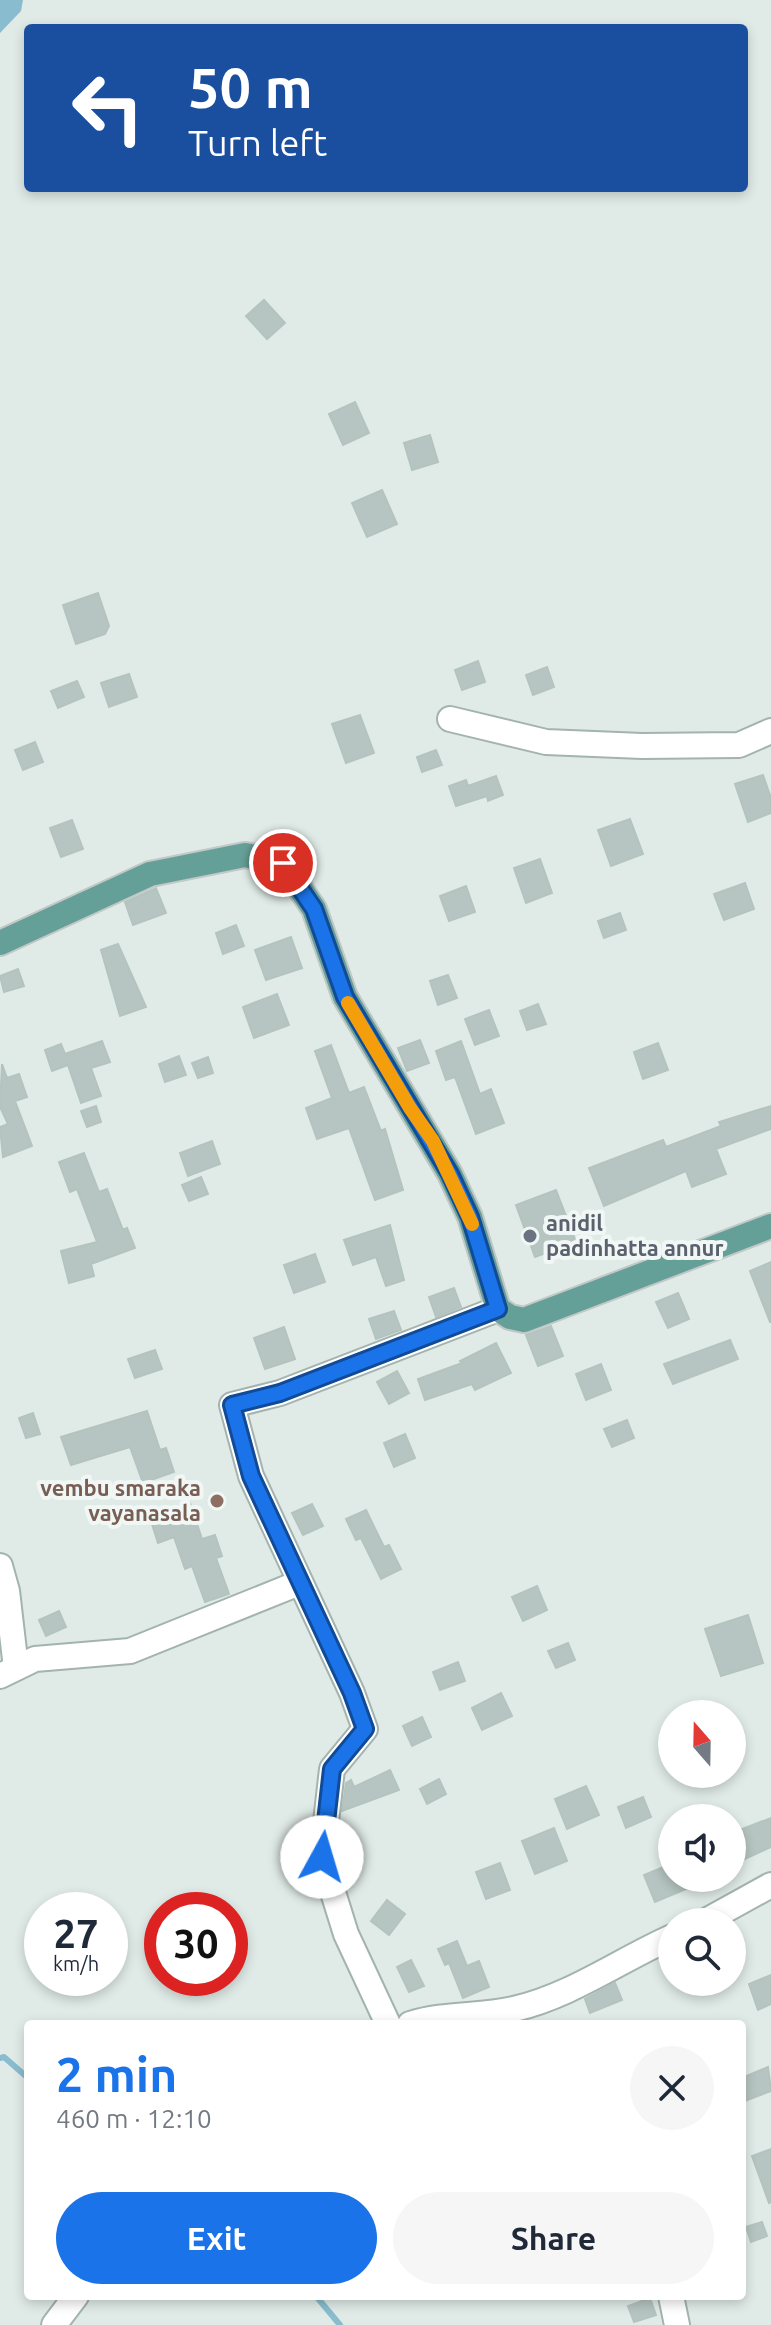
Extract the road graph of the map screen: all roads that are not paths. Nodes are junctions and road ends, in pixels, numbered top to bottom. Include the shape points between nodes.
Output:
1 (450, 719) dead end
2 (771, 731) edge
3 (0, 943) edge
4 (771, 1226) edge
5 (498, 1309) junction
6 (0, 1566) edge
7 (299, 1583) junction
8 (8, 1672) edge
9 (771, 1885) edge
10 (729, 1908) edge
11 (658, 1944) edge
12 (386, 2020) edge
13 (423, 2020) edge
14 (73, 2300) edge
15 (672, 2300) edge
16 (54, 2325) edge
17 (677, 2325) edge

1 - 2 street via 546,742 642,746 739,745
3 - 5 main road via 150,874 245,855 283,863 314,909 345,997 450,1174 470,1217
4 - 5 main road via 524,1320
5 - 7 street via 294,1388 232,1405 251,1476
6 - 8 street via 7,1591
7 - 8 street via 130,1651 35,1659
7 - 12 street via 365,1729 332,1769 322,1857 346,1934
9 - 10 street
11 - 13 street via 515,2009
14 - 16 street
15 - 17 street

